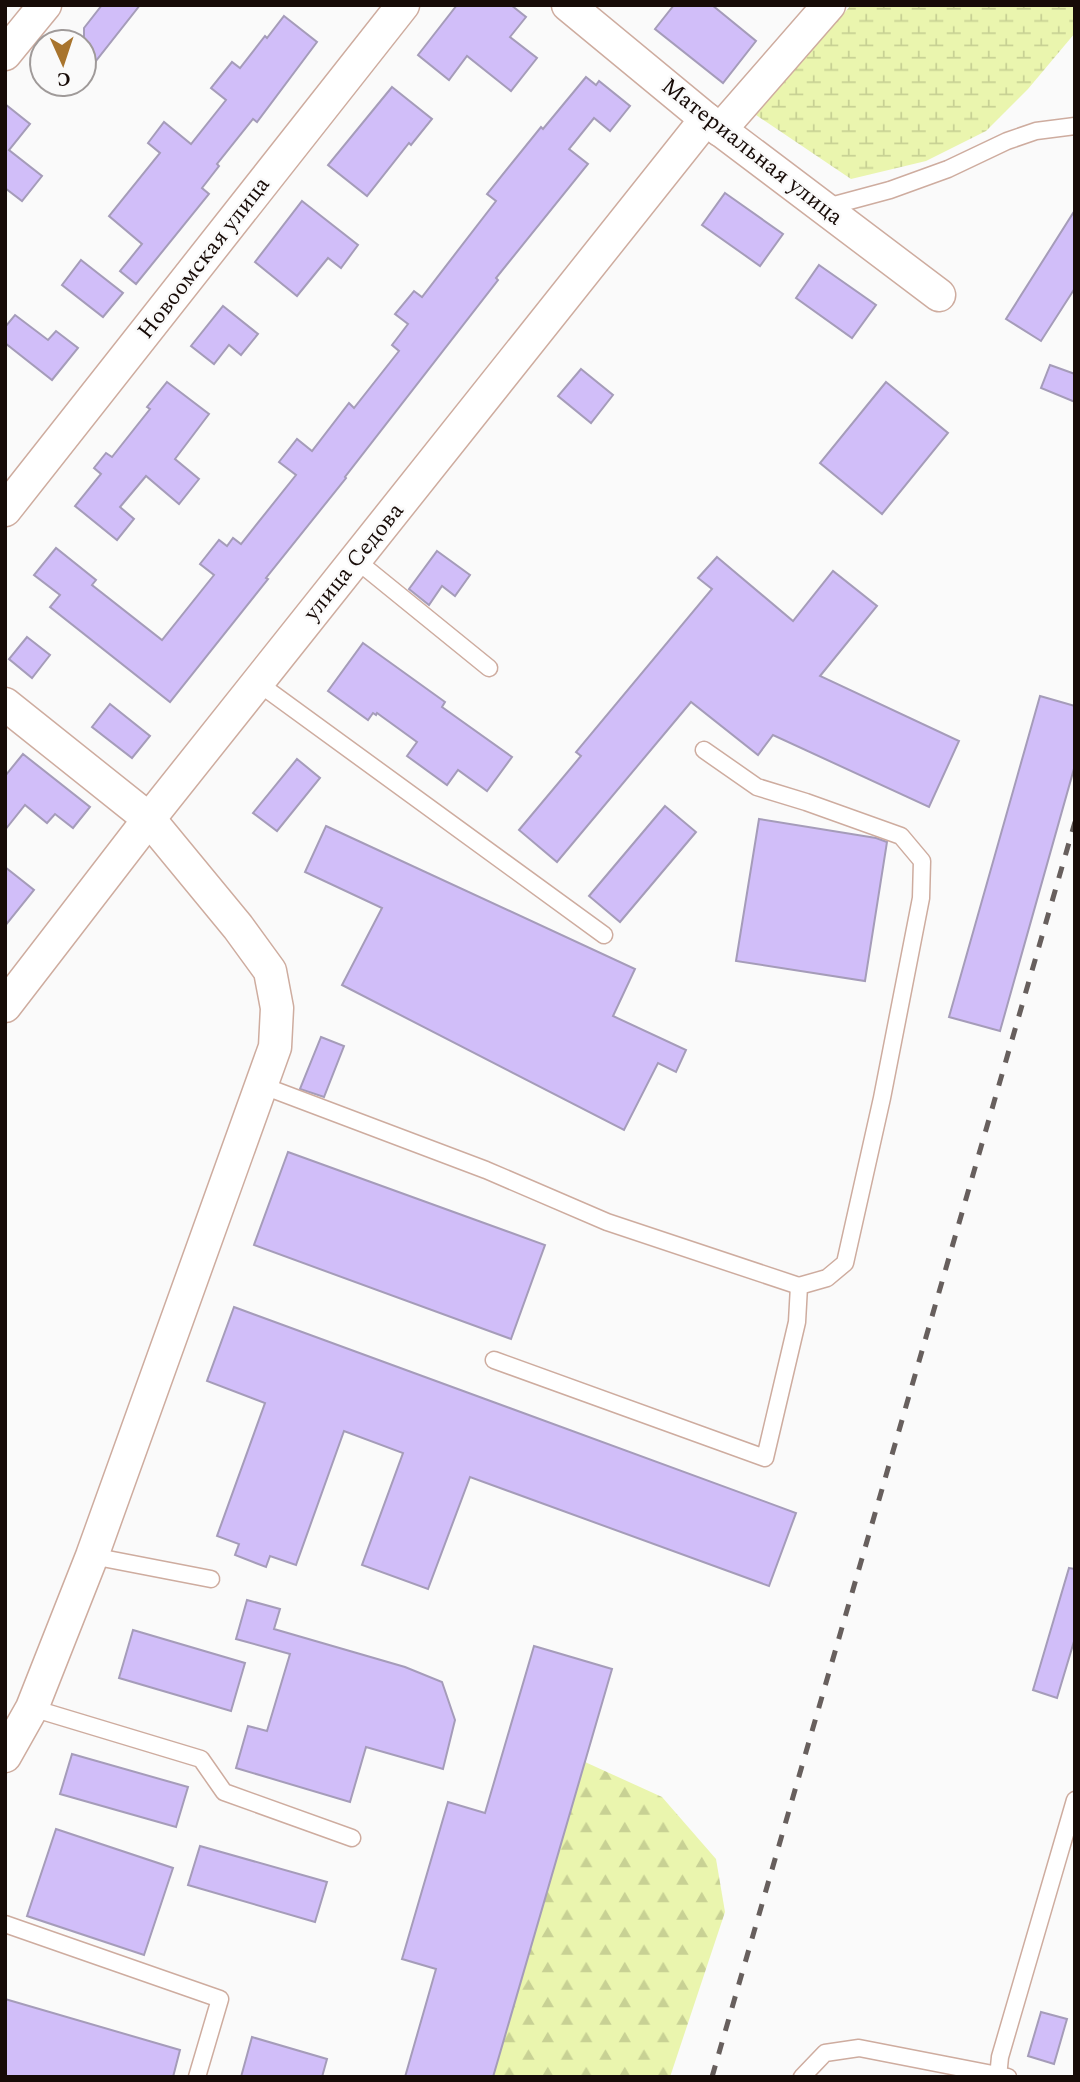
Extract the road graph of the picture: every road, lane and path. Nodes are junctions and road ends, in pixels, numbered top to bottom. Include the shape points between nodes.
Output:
1 (45, 5) edge
2 (403, 5) edge
3 (568, 5) edge
4 (829, 5) edge
5 (5, 54) edge
6 (713, 124) junction
7 (1075, 126) edge
8 (823, 208) junction
9 (939, 295) dead end
10 (5, 510) edge
11 (356, 560) junction
12 (489, 668) dead end
13 (258, 683) junction
14 (5, 704) edge
15 (704, 750) dead end
16 (149, 819) junction
17 (604, 935) dead end
18 (5, 1006) edge
19 (261, 1085) junction
20 (799, 1286) junction
21 (494, 1360) dead end
22 (92, 1556) junction
23 (211, 1579) dead end
24 (33, 1708) junction
25 (5, 1756) edge
26 (1075, 1800) edge
27 (352, 1838) dead end
28 (5, 1924) edge
29 (1002, 2076) edge
30 (197, 2077) edge
31 (802, 2077) edge

1 - 5 street
2 - 10 street, Новоомская улица
3 - 6 street, Материальная улица
4 - 6 street, улица Седова
6 - 8 street, Материальная улица
6 - 11 street, улица Седова
7 - 8 lane via 1036,131 901,186
8 - 9 street, Материальная улица
11 - 12 lane
11 - 13 street, улица Седова
13 - 16 street, улица Седова
13 - 17 lane
14 - 16 street
15 - 20 lane via 757,788 901,836 922,861 921,898 883,1098 845,1264 827,1278
16 - 18 street, улица Седова
16 - 19 street via 270,971 276,1008 275,1047
19 - 20 lane via 486,1170 607,1222
19 - 22 street
20 - 21 lane via 797,1322 765,1458
22 - 23 lane
22 - 24 street
24 - 25 street
24 - 27 lane via 201,1759 224,1793
26 - 29 lane via 1000,2057
28 - 30 lane via 220,1999
29 - 31 lane via 859,2048 825,2053

